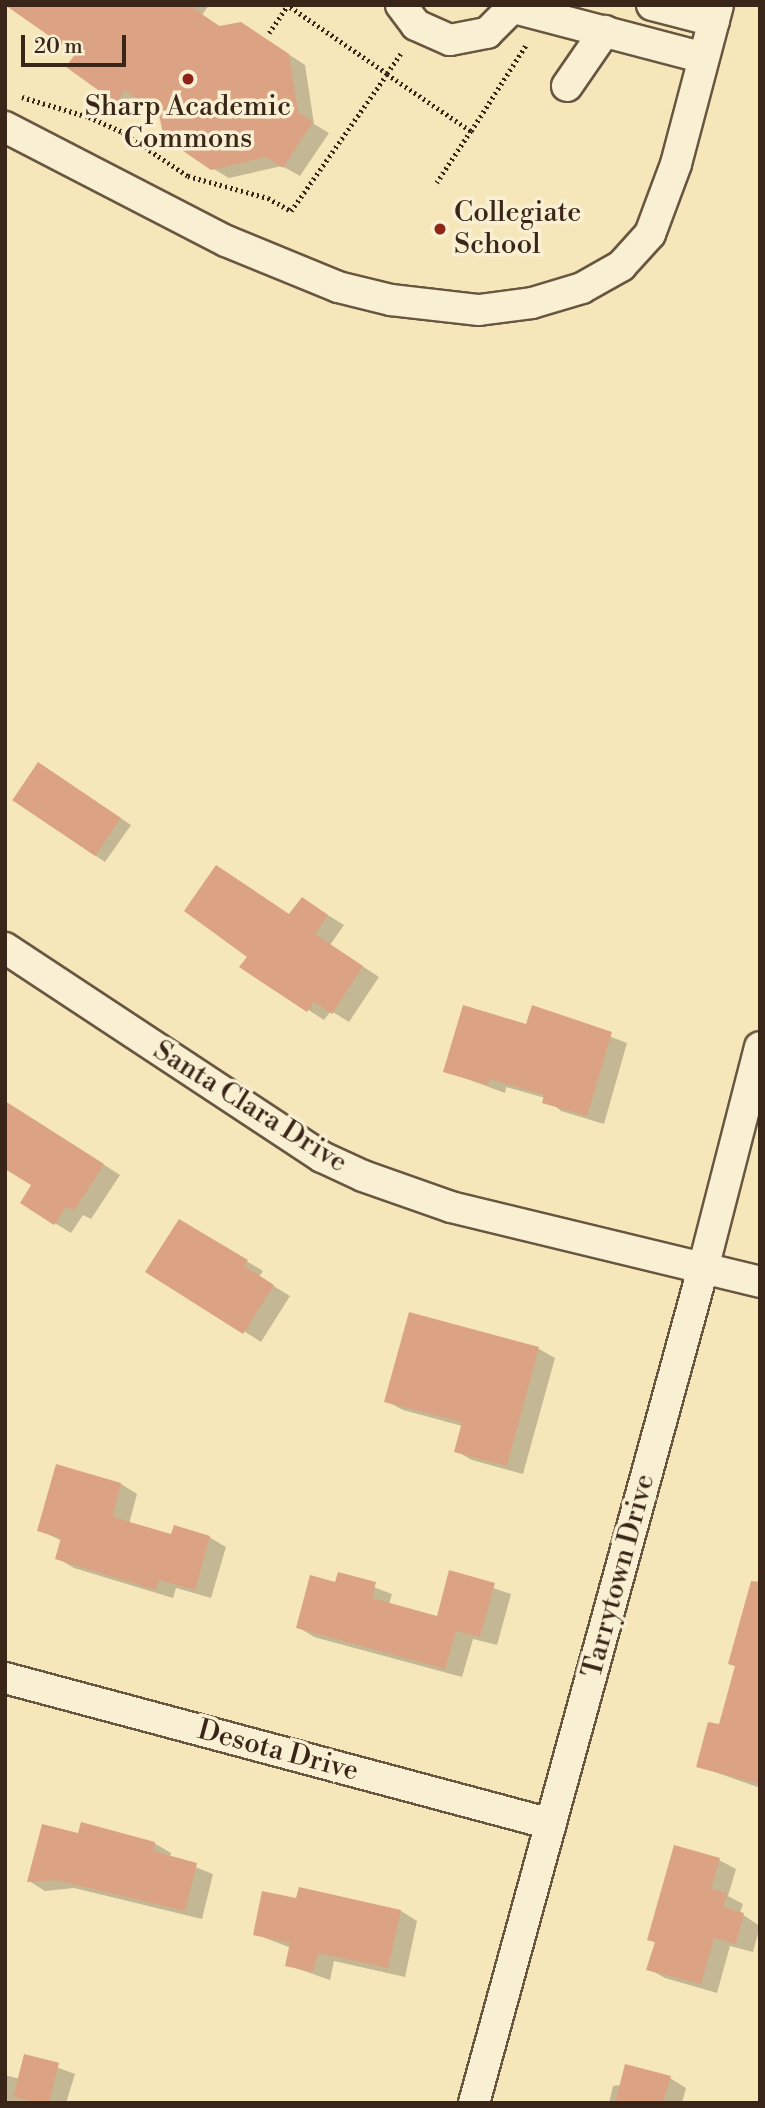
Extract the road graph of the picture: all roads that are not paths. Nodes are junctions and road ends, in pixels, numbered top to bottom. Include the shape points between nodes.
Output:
1 (401, 5) edge
2 (652, 5) edge
3 (514, 6) edge
4 (716, 13) edge
5 (605, 31) junction
6 (705, 58) junction
7 (566, 86) dead end
8 (5, 127) edge
9 (5, 948) edge
10 (760, 1047) edge
11 (703, 1269) junction
12 (760, 1282) edge
13 (5, 1678) edge
14 (551, 1824) junction
15 (474, 2103) edge

1 - 3 street via 416,25 450,40 487,33
2 - 4 street
3 - 5 street
4 - 6 street
5 - 6 street
5 - 7 street
6 - 8 street via 660,214 640,248 621,266 557,299 479,310 391,300 300,274
9 - 11 street, Santa Clara Drive via 322,1157 363,1176 452,1207
10 - 11 street, Tarrytown Drive
11 - 12 street, Santa Clara Drive
11 - 14 street, Tarrytown Drive
13 - 14 street, Desota Drive
14 - 15 street, Tarrytown Drive

